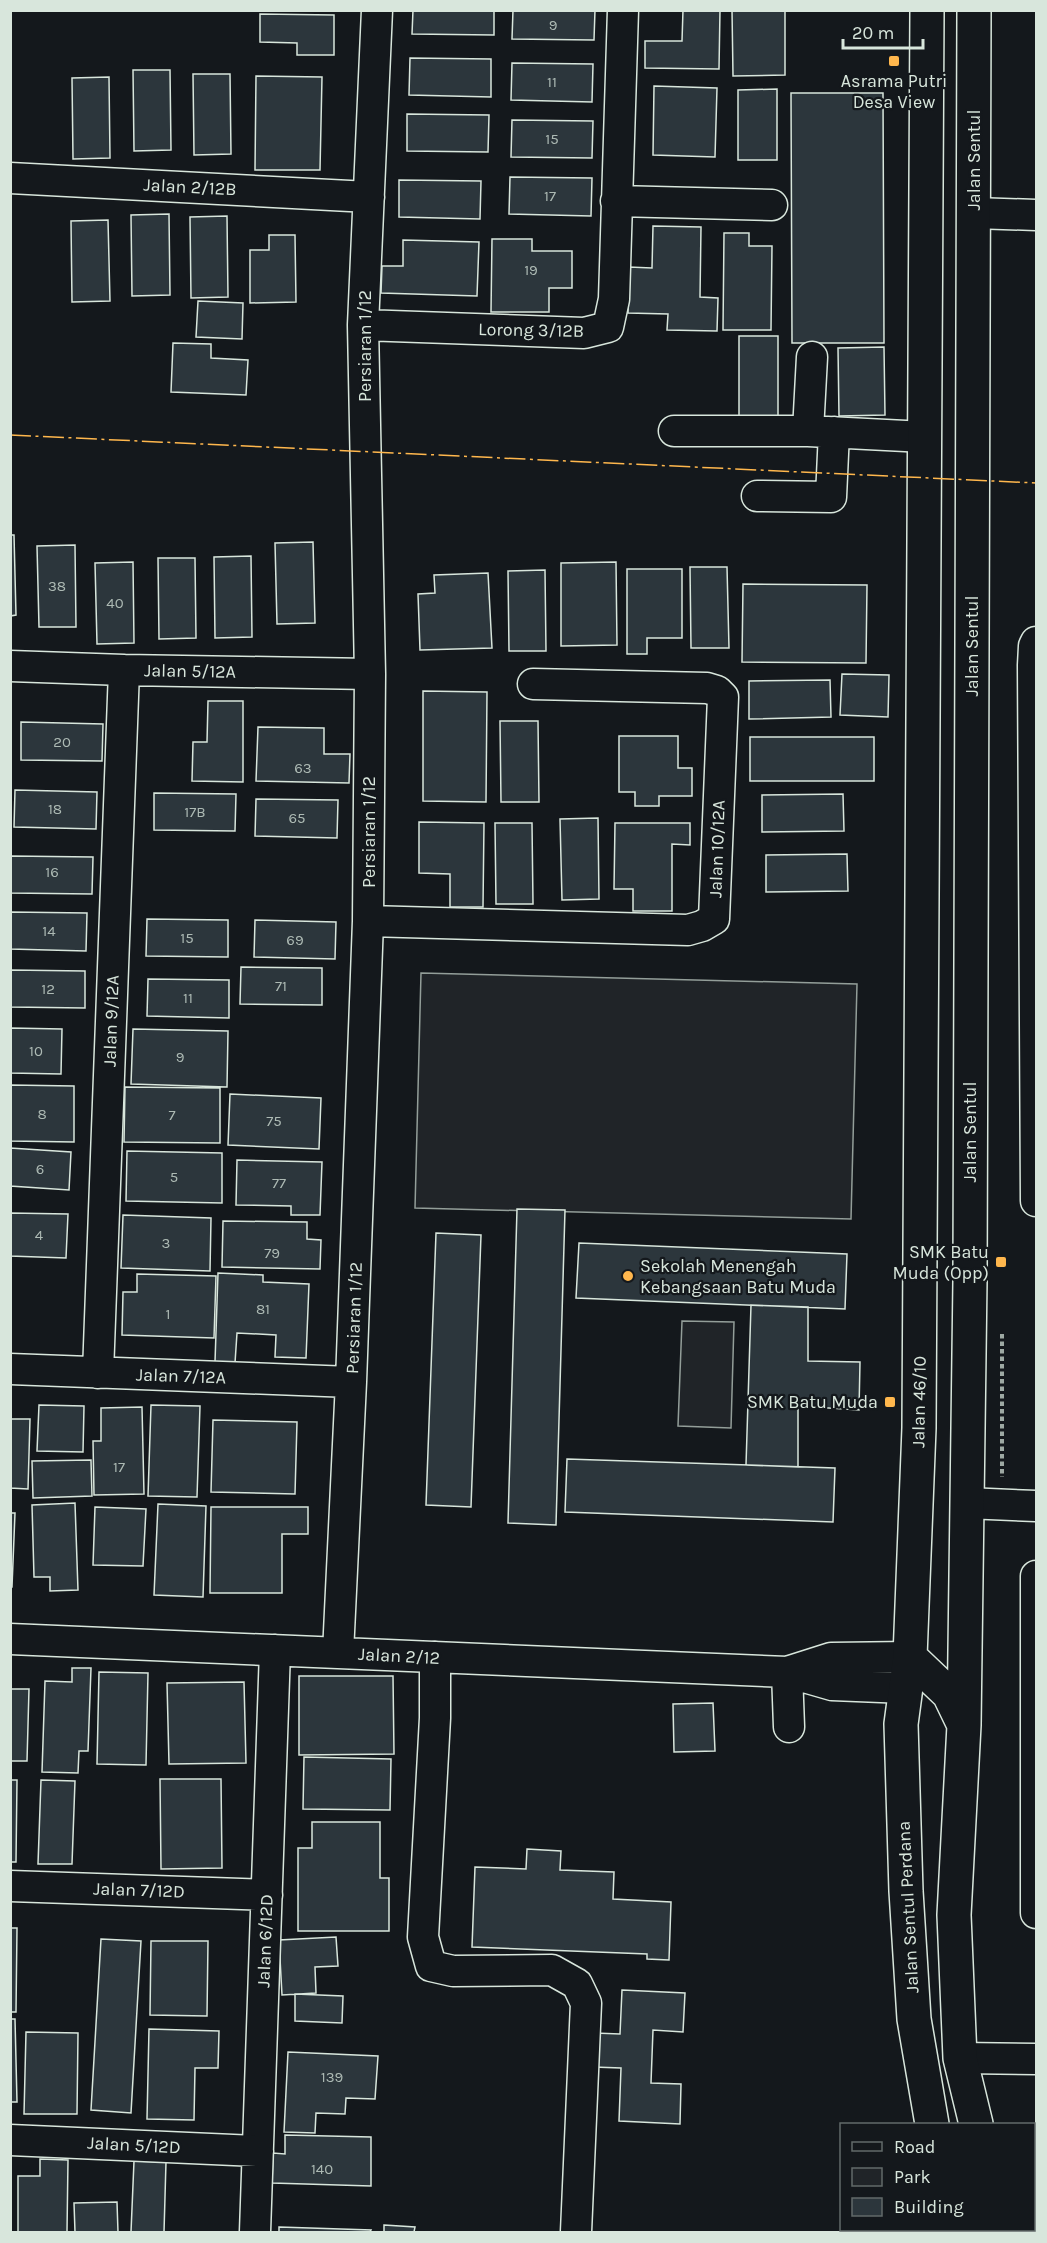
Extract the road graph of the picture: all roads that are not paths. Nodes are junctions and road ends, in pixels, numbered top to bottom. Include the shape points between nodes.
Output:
1 (377, 10) edge
2 (623, 10) edge
3 (927, 10) edge
4 (974, 11) edge
5 (10, 178) edge
6 (369, 196) junction
7 (616, 201) junction
8 (772, 205) dead end
9 (974, 213) junction
10 (1036, 215) edge
11 (363, 325) junction
12 (812, 357) dead end
13 (674, 431) dead end
14 (821, 432) junction
15 (925, 437) junction
16 (757, 496) dead end
17 (1036, 642) edge
18 (10, 666) edge
19 (124, 670) junction
20 (370, 674) junction
21 (533, 684) dead end
22 (368, 921) junction
23 (1036, 1201) edge
24 (10, 1369) edge
25 (98, 1373) junction
26 (351, 1382) junction
27 (919, 1428) junction
28 (966, 1503) junction
29 (1036, 1506) edge
30 (914, 1569) junction
31 (1036, 1576) edge
32 (965, 1630) junction
33 (10, 1639) edge
34 (275, 1650) junction
35 (338, 1653) junction
36 (435, 1657) junction
37 (787, 1672) junction
38 (916, 1673) junction
39 (964, 1725) junction
40 (789, 1727) dead end
41 (1036, 1768) edge
42 (10, 1886) edge
43 (267, 1894) junction
44 (1036, 1912) edge
45 (960, 2058) junction
46 (1036, 2059) edge
47 (932, 2123) edge
48 (976, 2123) edge
49 (10, 2140) edge
50 (258, 2151) junction
51 (255, 2232) edge
52 (576, 2232) edge

1 - 6 street, Persiaran 1/12
2 - 7 street, Lorong 3/12B
3 - 15 main road
4 - 9 main road, Jalan Sentul
5 - 6 street, Jalan 2/12B
6 - 11 street, Persiaran 1/12
7 - 8 street
7 - 11 street, Lorong 3/12B via 614,299 608,327 584,333
9 - 10 street
9 - 28 main road, Jalan Sentul
11 - 20 street, Persiaran 1/12
12 - 14 street
13 - 14 street
14 - 15 street
14 - 16 street via 831,497
15 - 27 main road, Jalan 46/10
17 - 23 street
18 - 19 street, Jalan 5/12A
19 - 20 street, Jalan 5/12A
19 - 25 street, Jalan 9/12A
20 - 22 street, Persiaran 1/12
21 - 22 street, Jalan 10/12A via 707,688 723,697 714,919 688,930
22 - 26 street, Persiaran 1/12
24 - 25 street, Jalan 7/12A
25 - 26 street, Jalan 7/12A
26 - 35 street, Persiaran 1/12
27 - 28 main road
27 - 30 main road, Jalan 46/10
28 - 29 street
28 - 30 main road via 933,1540
28 - 32 main road
30 - 38 main road, Jalan 46/10
31 - 41 street
32 - 38 main road via 950,1657
32 - 39 main road
33 - 34 street, Jalan 2/12
34 - 35 street, Jalan 2/12
34 - 43 street, Jalan 6/12D
35 - 36 street, Jalan 2/12
36 - 37 street, Jalan 2/12
36 - 52 street via 423,1937 431,1966 453,1971 552,1970 577,1984 586,2003
37 - 38 street, Jalan 2/12 via 831,1658
37 - 40 street
38 - 39 main road via 949,1694
38 - 47 main road, Jalan Sentul Perdana via 901,1724 906,1891 914,2019
39 - 45 main road via 954,1915
41 - 44 street
42 - 43 street, Jalan 7/12D
43 - 50 street, Jalan 6/12D
45 - 46 street
45 - 48 main road
49 - 50 street, Jalan 5/12D
50 - 51 street, Jalan 6/12D

